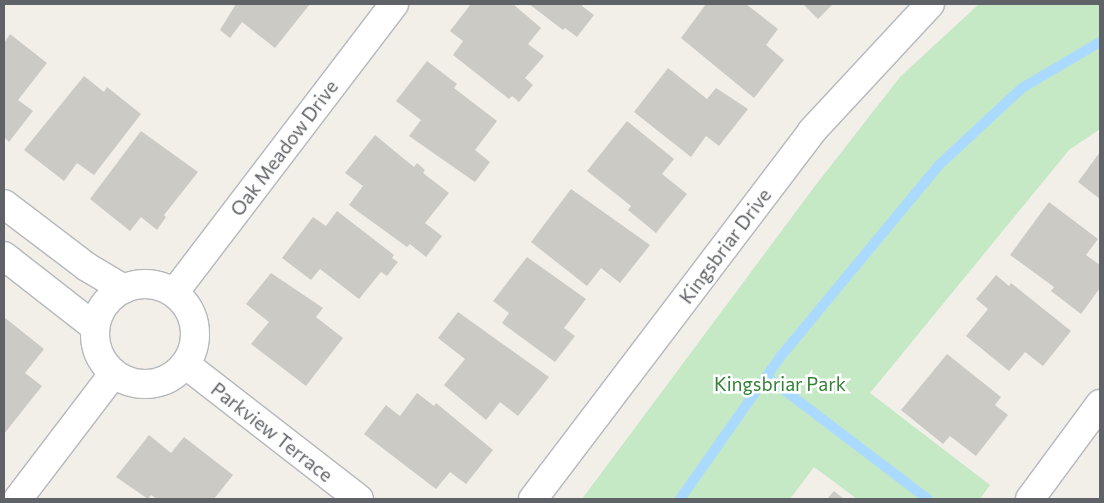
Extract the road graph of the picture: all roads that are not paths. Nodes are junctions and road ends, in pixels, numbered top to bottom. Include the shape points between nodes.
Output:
1 (394, 4) edge
2 (930, 4) edge
3 (4, 204) edge
4 (4, 256) edge
5 (124, 289) junction
6 (174, 293) junction
7 (95, 327) junction
8 (185, 364) junction
9 (114, 373) junction
10 (1100, 404) edge
11 (18, 499) edge
12 (358, 499) edge
13 (533, 499) edge
14 (1030, 499) edge

1 - 6 street, Oak Meadow Drive
2 - 13 street, Kingsbriar Drive via 812,131
3 - 5 street via 87,268
4 - 7 street
5 - 6 street via 147,283
5 - 7 street via 111,296 99,312
6 - 8 street via 188,308 194,326 194,345
7 - 9 street via 98,351
8 - 9 street via 171,377 153,384 133,382
8 - 12 street, Parkview Terrace
9 - 11 street
10 - 14 street

